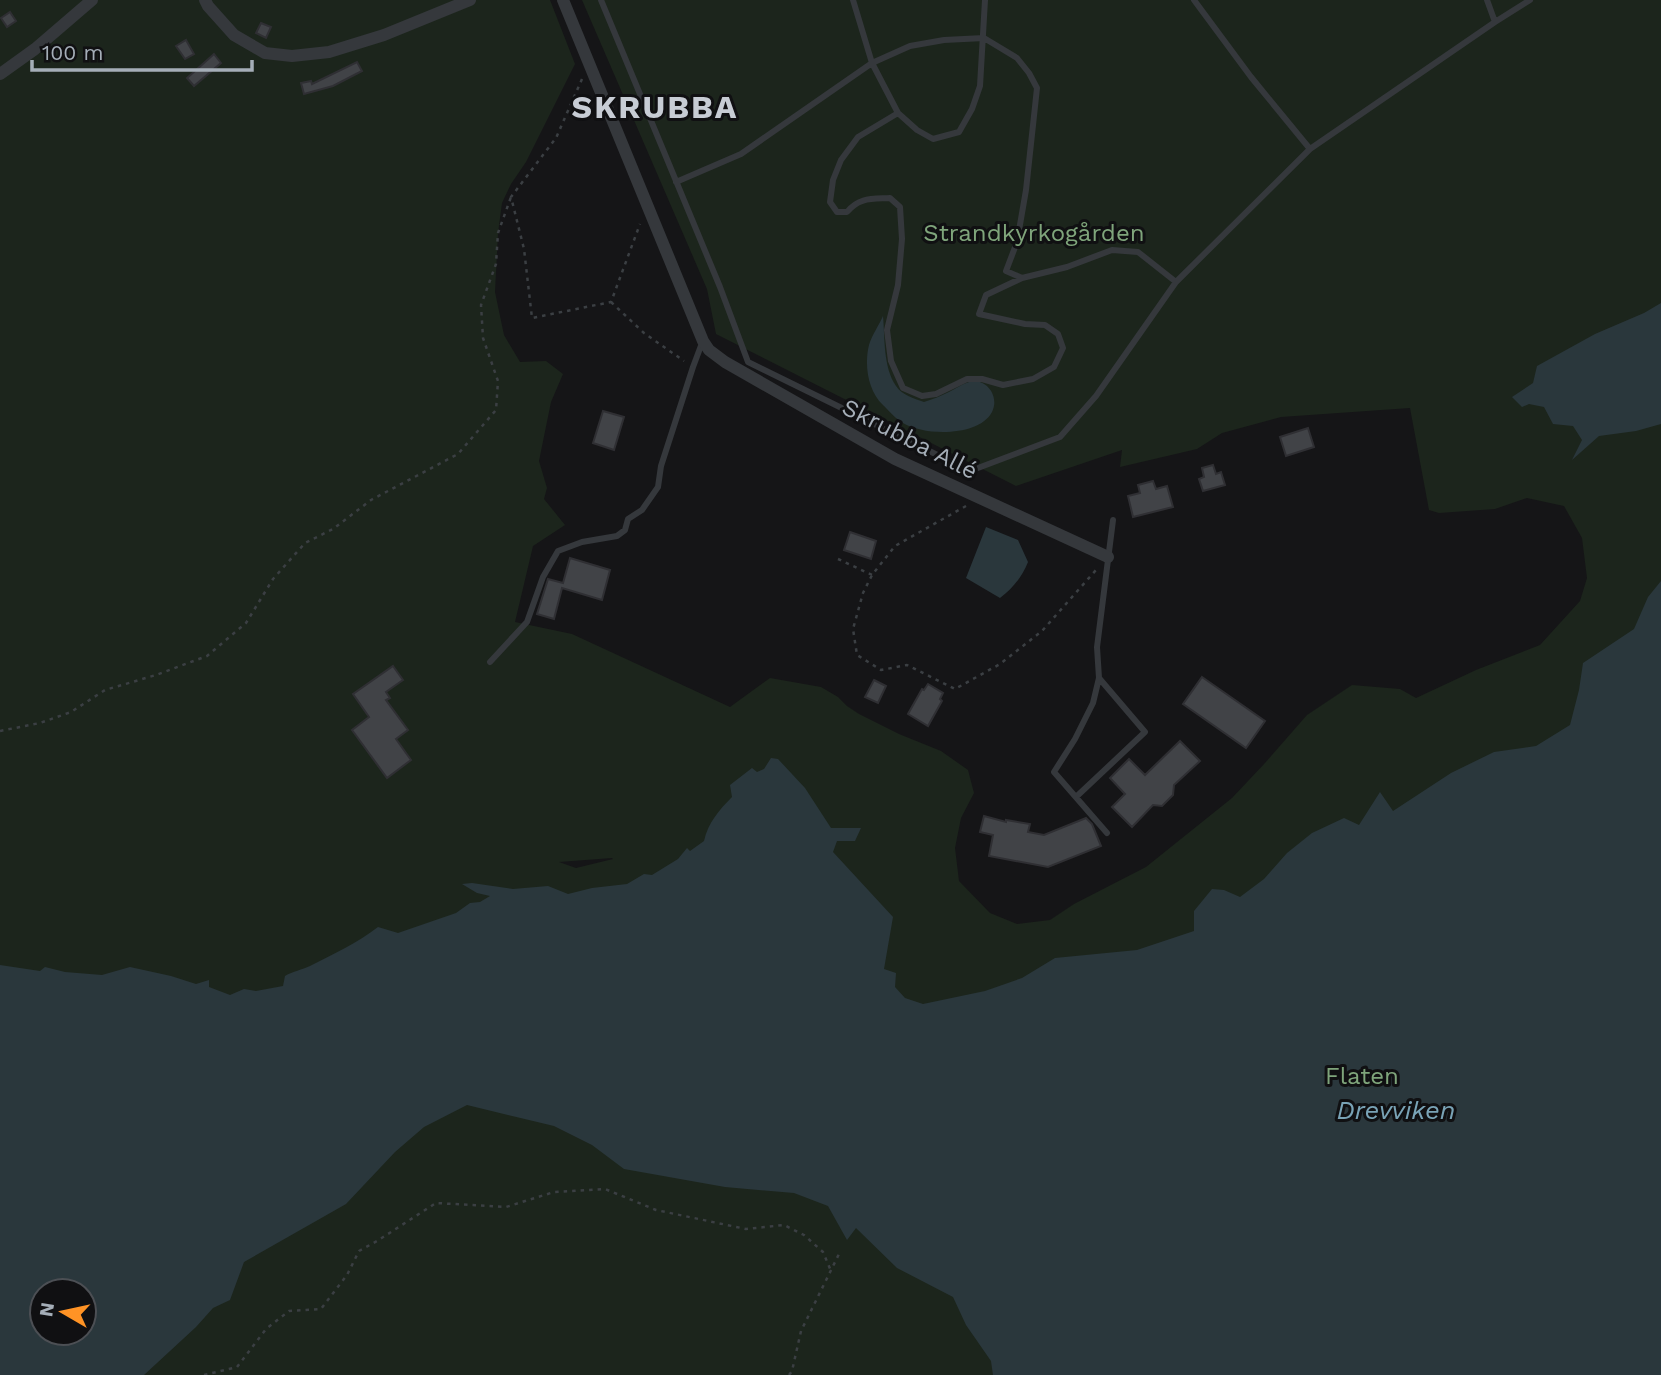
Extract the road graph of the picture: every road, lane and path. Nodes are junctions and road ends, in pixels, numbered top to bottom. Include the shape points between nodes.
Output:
1 (92, 0) edge
2 (205, 0) edge
3 (470, 0) edge
4 (563, 0) edge
5 (601, 0) edge
6 (853, 0) edge
7 (985, 0) edge
8 (1195, 0) edge
9 (1488, 0) edge
10 (1530, 0) edge
11 (1495, 22) junction
12 (984, 38) junction
13 (872, 63) junction
14 (589, 64) junction
15 (0, 74) edge
16 (898, 113) junction
17 (1310, 149) junction
18 (676, 182) junction
19 (511, 197) junction
20 (647, 204) junction
21 (1022, 278) junction
22 (1175, 282) junction
23 (611, 302) junction
24 (703, 341) junction
25 (692, 367) junction
26 (980, 498) junction
27 (1113, 520) dead end
28 (1108, 557) junction
29 (838, 559) dead end
30 (872, 575) junction
31 (490, 662) dead end
32 (1099, 678) junction
33 (0, 731) edge
34 (1076, 797) junction
35 (1107, 833) dead end
36 (840, 1252) dead end
37 (831, 1271) junction
38 (204, 1375) edge
39 (789, 1375) edge

1 - 15 street
2 - 3 street via 234,35 265,53 292,56 329,52 384,35
4 - 14 street, Skrubba Allé
5 - 18 lane
6 - 13 lane
7 - 12 lane
8 - 17 lane
9 - 11 lane
10 - 11 lane
11 - 17 lane
12 - 13 lane via 910,46
12 - 16 lane via 981,86 959,132 933,139
12 - 21 lane via 1017,58 1037,88 1026,190 1017,242 1006,271
13 - 16 lane
13 - 18 lane via 741,155
14 - 19 path via 556,138
14 - 20 street, Skrubba Allé
16 - 21 lane via 858,137 841,160 830,202 837,212 846,212 866,199 890,198 900,207 898,285 887,330 891,361 903,388 922,396 967,379 1003,385 1033,379 1054,367 1063,348 1052,329 979,314 986,295
17 - 22 lane
18 - 22 lane via 748,362 970,471 1060,437 1096,396
19 - 23 path via 524,249 532,318
19 - 33 path via 481,305 483,338 498,381 496,410 458,453 305,543 273,579 246,623 207,656 105,690 71,712
20 - 23 path
20 - 24 street, Skrubba Allé
21 - 22 lane via 1112,250 1138,252
23 - 25 path via 643,333
24 - 25 lane
24 - 26 street, Skrubba Allé via 725,362 883,452
25 - 31 lane via 658,487 617,536 582,541 558,551 527,622
26 - 28 street, Skrubba Allé
26 - 30 path via 895,546
27 - 28 lane
28 - 30 path via 1042,631 1000,664 955,689 907,665 881,670 857,655 853,629
28 - 32 lane via 1097,647
29 - 30 path
32 - 34 lane via 1093,703 1054,772
32 - 34 lane via 1145,732
34 - 35 lane
36 - 37 path
37 - 38 path via 823,1252 784,1225 746,1230 656,1210 605,1189 554,1192 506,1207 436,1203 359,1251 348,1275 321,1309 289,1311 266,1329 237,1367
37 - 39 path via 801,1331

